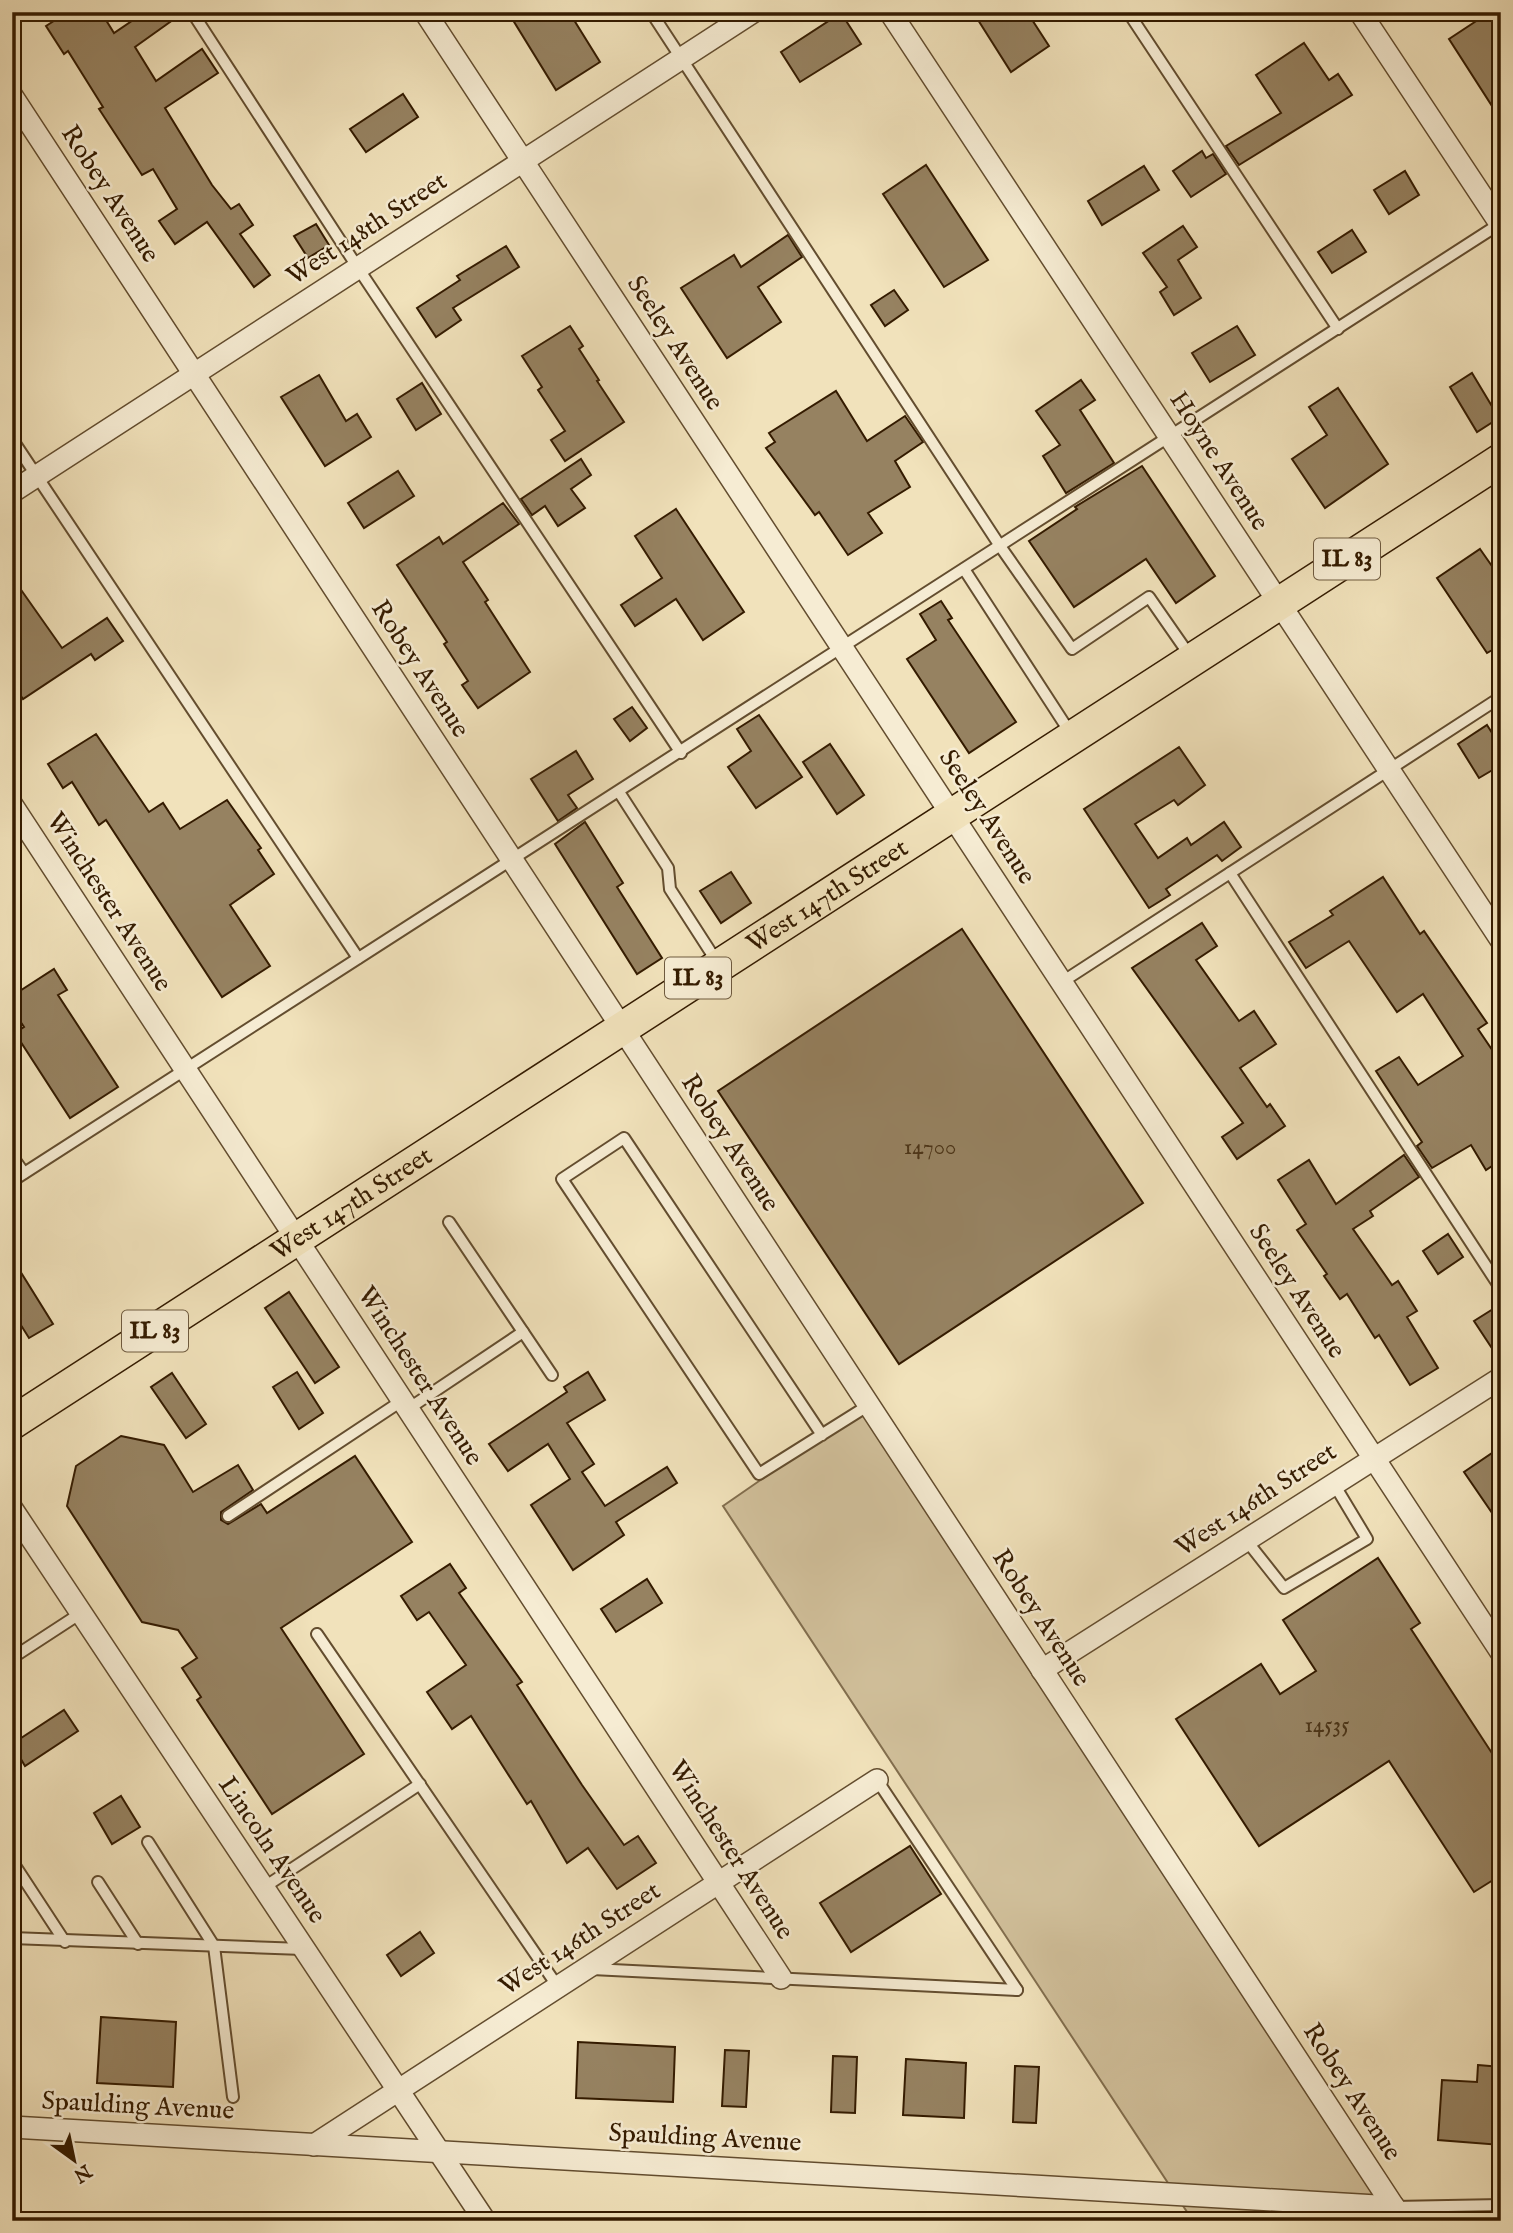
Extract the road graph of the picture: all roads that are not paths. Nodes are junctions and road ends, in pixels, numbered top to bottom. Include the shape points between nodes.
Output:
1 (192, 12) edge
2 (425, 12) edge
3 (650, 12) edge
4 (753, 12) edge
5 (890, 12) edge
6 (1128, 12) edge
7 (1360, 12) edge
8 (681, 59) junction
9 (12, 96) edge
10 (523, 161) junction
11 (1501, 224) edge
12 (358, 268) junction
13 (1338, 328) junction
14 (194, 374) junction
15 (1169, 437) junction
16 (12, 439) edge
17 (1498, 468) edge
18 (37, 476) junction
19 (12, 492) edge
20 (1000, 546) junction
21 (964, 569) junction
22 (1279, 603) junction
23 (842, 647) junction
24 (1192, 659) junction
25 (1501, 697) edge
26 (1072, 736) junction
27 (681, 753) junction
28 (1389, 770) junction
29 (619, 792) junction
30 (12, 805) edge
31 (951, 814) junction
32 (511, 860) junction
33 (1230, 873) junction
34 (1501, 940) edge
35 (358, 958) junction
36 (719, 964) junction
37 (1062, 982) junction
38 (621, 1028) junction
39 (186, 1069) junction
40 (12, 1156) edge
41 (24, 1174) junction
42 (12, 1181) edge
43 (449, 1222) dead end
44 (297, 1240) junction
45 (1501, 1289) edge
46 (523, 1332) junction
47 (552, 1376) dead end
48 (1501, 1378) edge
49 (406, 1404) junction
50 (869, 1405) junction
51 (12, 1423) edge
52 (821, 1435) junction
53 (1374, 1459) junction
54 (1334, 1484) junction
55 (12, 1509) edge
56 (228, 1516) dead end
57 (1246, 1541) junction
58 (81, 1613) junction
59 (317, 1634) dead end
60 (1501, 1652) edge
61 (12, 1658) edge
62 (1042, 1670) junction
63 (877, 1780) joint
64 (420, 1784) junction
65 (148, 1842) dead end
66 (12, 1861) edge
67 (98, 1882) dead end
68 (719, 1883) junction
69 (263, 1888) junction
70 (12, 1938) edge
71 (65, 1942) junction
72 (138, 1944) junction
73 (214, 1946) junction
74 (304, 1949) junction
75 (586, 1968) junction
76 (781, 1978) junction
77 (558, 1987) junction
78 (398, 2090) junction
79 (233, 2097) dead end
80 (12, 2127) edge
81 (314, 2145) junction
82 (437, 2150) junction
83 (1501, 2205) edge
84 (1398, 2214) edge
85 (485, 2221) edge

1 - 12 lane
2 - 10 street, Seeley Avenue
3 - 8 lane
4 - 8 street, West 148th Street
5 - 15 street, Hoyne Avenue
6 - 13 lane
7 - 11 street
8 - 10 street, West 148th Street
8 - 20 lane
9 - 14 street, Robey Avenue
10 - 12 street, West 148th Street
10 - 23 street, Seeley Avenue
11 - 13 lane
12 - 14 street, West 148th Street
12 - 27 lane
13 - 15 lane
14 - 18 street, West 148th Street
14 - 32 street, Robey Avenue
15 - 20 lane
15 - 22 street, Hoyne Avenue
16 - 18 lane
17 - 22 main road, West 147th Street / IL 83
18 - 19 street, West 148th Street
18 - 35 lane
20 - 21 lane
20 - 24 lane via 1072,649 1149,597
21 - 23 lane
21 - 26 lane
22 - 24 main road, West 147th Street / IL 83
22 - 28 street, Hoyne Avenue
23 - 27 lane
23 - 31 street, Seeley Avenue
24 - 26 main road, West 147th Street / IL 83
25 - 28 lane
26 - 31 main road, West 147th Street / IL 83
27 - 29 lane
28 - 33 lane
28 - 34 street, Hoyne Avenue
29 - 32 lane
29 - 36 lane via 668,868 670,889
30 - 39 street, Winchester Avenue
31 - 36 main road, West 147th Street / IL 83
31 - 37 street, Seeley Avenue
32 - 35 lane
32 - 38 street, Robey Avenue
33 - 37 lane
33 - 45 lane
35 - 39 lane
36 - 38 main road, West 147th Street / IL 83
37 - 53 street, Seeley Avenue
38 - 44 main road, West 147th Street / IL 83
38 - 50 street, Robey Avenue
39 - 41 lane
39 - 44 street, Winchester Avenue
40 - 41 lane
41 - 42 lane
43 - 46 lane
44 - 49 street, Winchester Avenue
44 - 51 main road, West 147th Street / IL 83
46 - 47 lane
46 - 49 lane
48 - 53 street, West 146th Street
49 - 56 lane
49 - 68 street, Winchester Avenue
50 - 52 lane
50 - 62 street, Robey Avenue
52 - 52 lane via 624,1138 562,1179 759,1474
53 - 54 street, West 146th Street
53 - 60 street, Seeley Avenue
54 - 57 street, West 146th Street
54 - 57 lane via 1367,1539 1284,1588
55 - 58 street, Lincoln Avenue
57 - 62 street, West 146th Street
58 - 61 lane
58 - 69 street, Lincoln Avenue
59 - 64 lane
62 - 84 street, Robey Avenue
63 - 68 street, West 146th Street
63 - 76 lane via 1017,1990
64 - 69 lane
64 - 77 lane
65 - 73 lane
66 - 71 lane
67 - 72 lane
68 - 75 street, West 146th Street
68 - 76 street, Winchester Avenue
69 - 74 street, Lincoln Avenue
70 - 71 lane
71 - 72 lane
72 - 73 lane
73 - 74 lane
73 - 79 lane
74 - 78 street, Lincoln Avenue
75 - 76 lane
75 - 77 street, West 146th Street
77 - 78 street, West 146th Street
78 - 81 street, West 146th Street
78 - 82 street, Lincoln Avenue
80 - 81 street, Spaulding Avenue
81 - 82 street, Spaulding Avenue
82 - 84 street, Spaulding Avenue
82 - 85 street, Lincoln Avenue
83 - 84 lane

